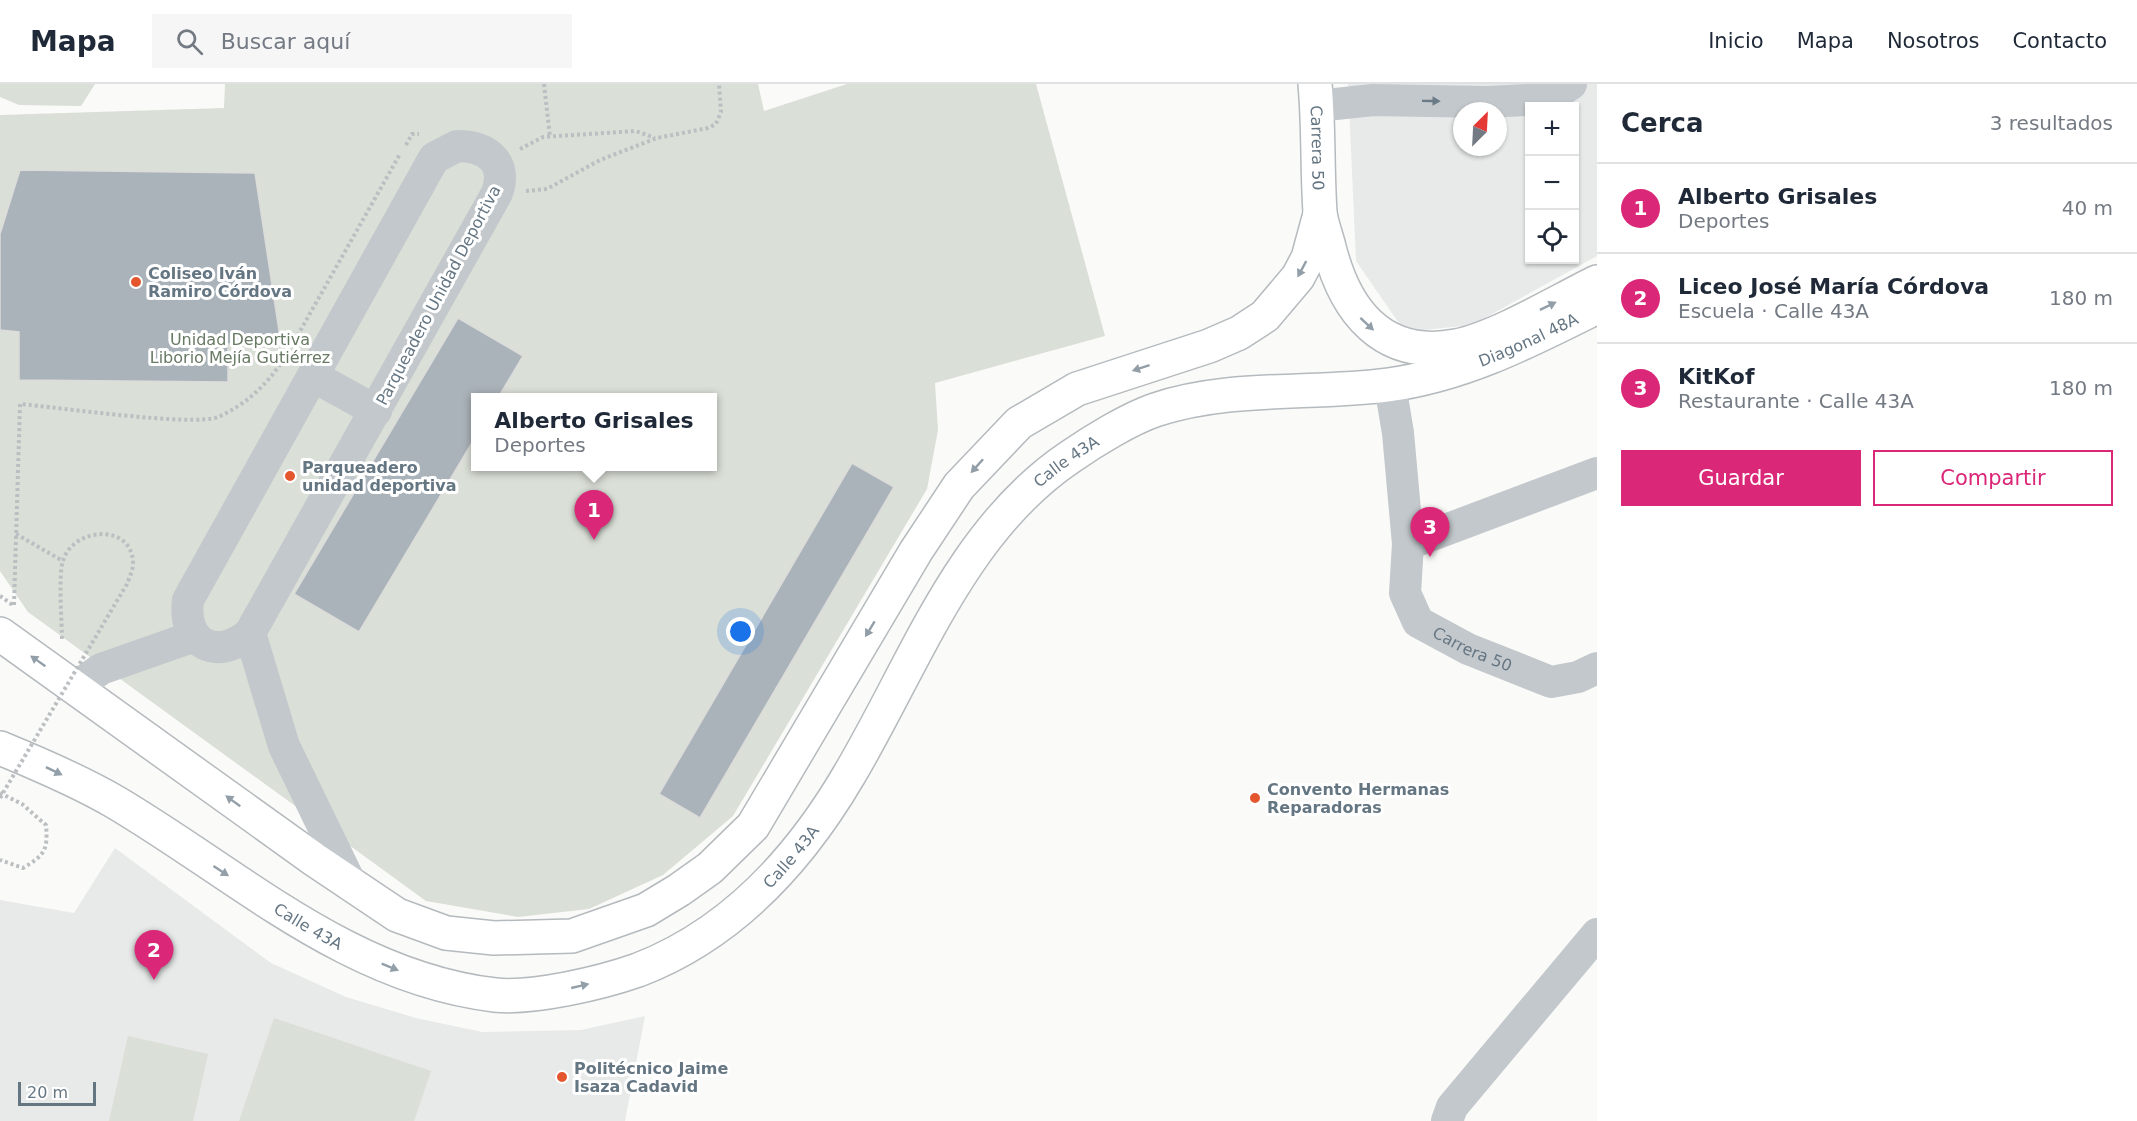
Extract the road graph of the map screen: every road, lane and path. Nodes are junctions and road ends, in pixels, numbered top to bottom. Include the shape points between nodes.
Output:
1 (544, 84) edge
2 (719, 84) edge
3 (1571, 84) edge
4 (1373, 92) edge
5 (1316, 95) edge
6 (422, 134) dead end
7 (550, 137) junction
8 (657, 138) junction
9 (517, 151) dead end
10 (528, 179) dead end
11 (529, 191) junction
12 (497, 193) junction
13 (1320, 214) junction
14 (1597, 282) edge
15 (1597, 307) edge
16 (1460, 370) joint
17 (313, 376) junction
18 (1390, 385) junction
19 (376, 411) junction
20 (1597, 472) edge
21 (16, 534) junction
22 (1408, 544) junction
23 (63, 561) junction
24 (7, 620) edge
25 (250, 633) junction
26 (195, 636) junction
27 (62, 641) dead end
28 (1597, 668) edge
29 (76, 687) junction
30 (0, 748) edge
31 (0, 793) edge
32 (0, 798) edge
33 (0, 860) edge
34 (352, 886) junction
35 (1597, 934) edge
36 (1448, 1121) edge

1 - 7 path
2 - 8 path via 721,112 716,124
4 -> 3 street via 1487,102 1548,99
4 - 5 street
5 - 13 main road, Carrera 50
6 - 21 path via 412,134 269,382 241,404 216,418 184,419 20,404
7 - 8 path via 636,131
7 - 9 path
8 - 11 path via 600,160 547,189
10 - 11 path
11 - 12 path
12 - 17 street, Parqueadero Unidad Deportiva via 502,172 484,152 457,146 434,158
12 - 19 street, Parqueadero Unidad Deportiva
13 -> 14 main road via 1343,290 1375,331 1400,344 1426,348 1456,346
13 -> 34 main road via 1308,258 1298,277 1265,316 1209,346 1077,389 1019,423 991,450 959,486 916,551 753,826 710,868 679,890 646,910 572,936 494,938 446,933 397,915
15 - 16 main road, Diagonal 48A via 1512,350
16 - 18 main road, Calle 43A
17 - 19 street
17 - 26 street, Parqueadero Unidad Deportiva via 188,600 187,625
18 - 22 street, Carrera 50
30 -> 18 main road, Calle 43A via 113,801 309,929 417,977 499,996 569,989 616,978 660,961 721,925 793,859 849,776 978,547 1036,483 1069,458 1152,411 1215,396
19 - 25 street, Parqueadero Unidad Deportiva
20 - 22 street
21 - 23 path
21 - 24 path
22 - 28 street, Carrera 50 via 1405,593 1418,622 1468,649 1551,682 1578,677
23 - 27 path, bridge
23 - 32 path, bridge via 75,541 93,533 113,535 127,546 134,562 127,584
29 -> 24 main road
25 - 26 street via 233,646 221,647 210,646
25 - 34 street via 284,746
26 - 29 street via 101,669
34 -> 29 main road
31 - 33 path via 22,804 46,825 48,845 38,859 23,868
35 - 36 street via 1452,1107

